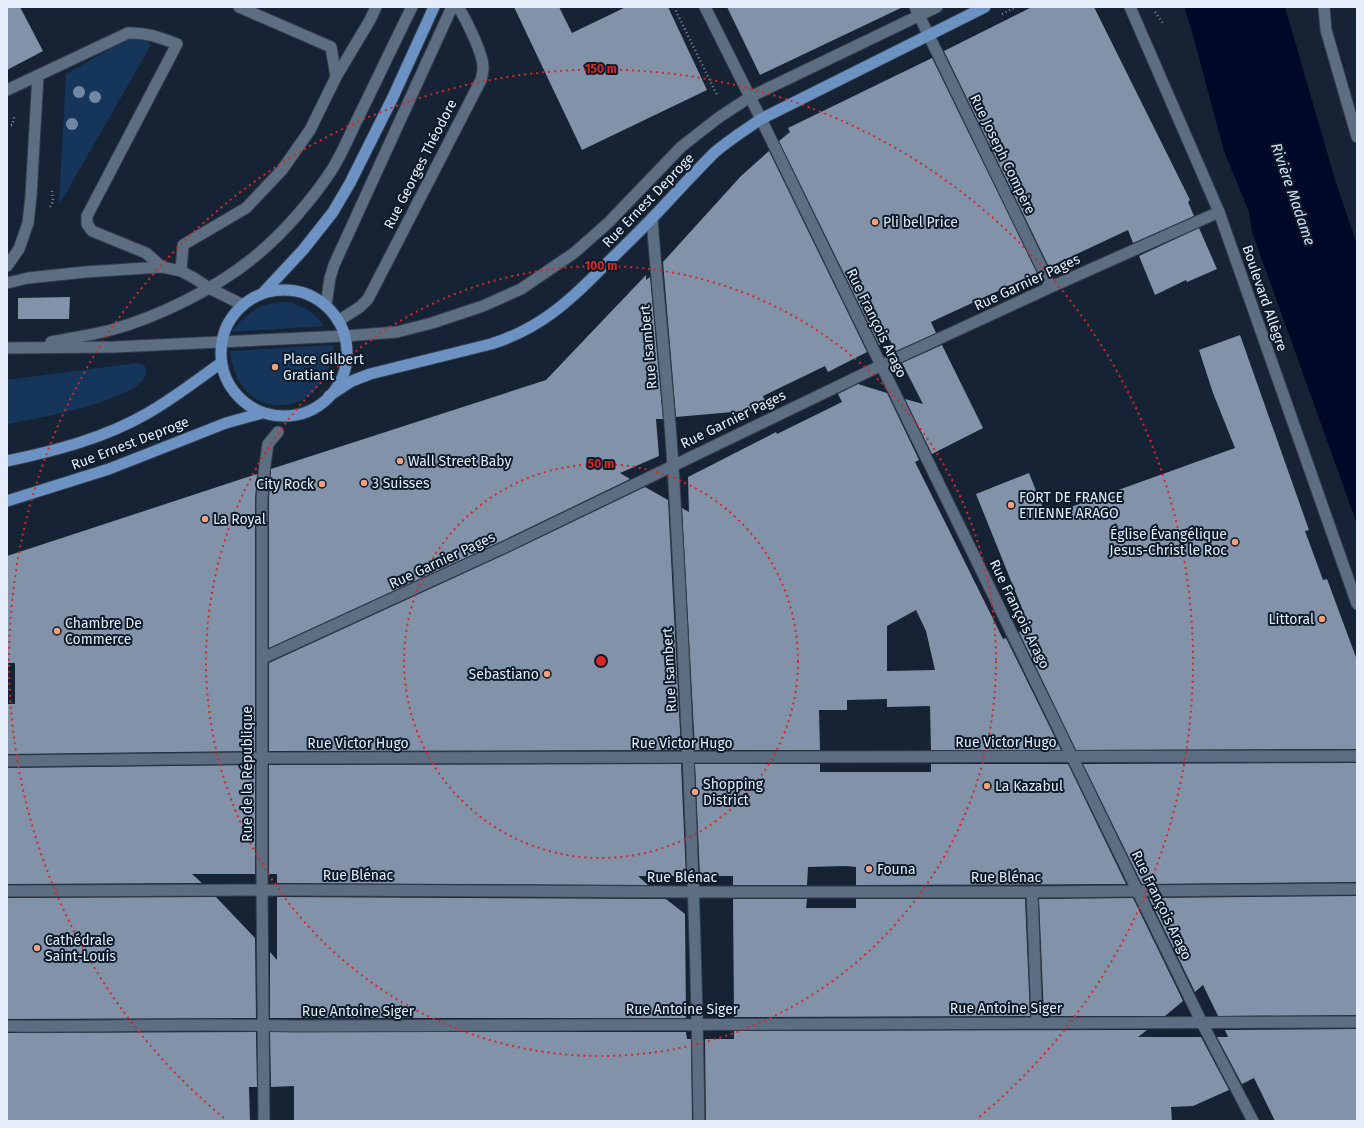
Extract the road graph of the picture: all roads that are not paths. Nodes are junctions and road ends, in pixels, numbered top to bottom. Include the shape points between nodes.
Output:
1 (239, 7) edge
2 (376, 7) edge
3 (412, 7) edge
4 (434, 7) edge
5 (452, 7) edge
6 (458, 7) edge
7 (705, 7) edge
8 (937, 7) edge
9 (985, 7) edge
10 (1130, 7) edge
11 (1324, 7) edge
12 (917, 11) edge
13 (928, 34) junction
14 (38, 75) junction
15 (336, 77) junction
16 (7, 90) edge
17 (750, 97) junction
18 (1353, 108) edge
19 (761, 119) junction
20 (1357, 137) edge
21 (1219, 212) junction
22 (652, 218) junction
23 (7, 266) edge
24 (162, 267) junction
25 (180, 271) junction
26 (7, 283) edge
27 (1051, 287) junction
28 (209, 288) junction
29 (262, 294) junction
30 (243, 305) junction
31 (326, 305) junction
32 (338, 321) junction
33 (345, 336) junction
34 (222, 341) junction
35 (24, 347) junction
36 (7, 348) edge
37 (221, 363) junction
38 (882, 365) junction
39 (329, 396) junction
40 (262, 413) junction
41 (278, 432) dead end
42 (7, 461) edge
43 (673, 465) junction
44 (7, 501) edge
45 (1357, 604) edge
46 (263, 658) junction
47 (1357, 756) edge
48 (1073, 757) junction
49 (263, 758) junction
50 (688, 758) junction
51 (7, 761) edge
52 (1357, 889) edge
53 (262, 890) junction
54 (1138, 890) junction
55 (7, 891) edge
56 (694, 892) junction
57 (1032, 892) junction
58 (1357, 1022) edge
59 (1037, 1023) junction
60 (1202, 1023) junction
61 (698, 1024) junction
62 (263, 1025) junction
63 (7, 1026) edge
64 (264, 1121) edge
65 (699, 1121) edge
66 (1253, 1121) edge

1 - 15 street via 331,47
2 - 15 street
3 - 28 street via 334,167 286,228 254,258
4 - 29 main road via 386,110 333,212 303,250
5 - 31 street via 334,265
6 - 32 street, Rue Georges Théodore via 479,52 483,67 481,80 368,299
7 - 17 street, Rue François Arago
8 - 12 street
9 - 13 main road, Rue Ernest Deproge
10 - 21 street, Boulevard Allègre
11 - 18 street via 1326,30
12 - 13 street, Rue Joseph Compère
12 - 17 street
13 - 19 main road, Rue Ernest Deproge
13 - 27 street, Rue Joseph Compère
14 - 16 street
14 - 23 street via 28,223 19,249
14 - 24 street via 128,33 156,36 177,44 87,216 87,224 92,231 146,253
15 - 25 street via 310,130 282,170 246,208 183,245
17 - 19 street, Rue François Arago
17 - 33 street via 681,147 609,222 574,253 521,289 483,306 432,323 397,332
18 - 20 street
19 - 22 main road, Rue Ernest Deproge via 713,154
19 - 38 street, Rue François Arago
21 - 27 street, Rue Garnier Pages
21 - 45 street, Boulevard Allègre
22 - 39 main road, Rue Ernest Deproge via 568,302 537,324 490,344 370,374 352,381
22 - 43 street, Rue Isambert
24 - 25 street
24 - 26 street via 85,272 28,278
25 - 28 street
27 - 38 street, Rue Garnier Pages
28 - 30 street
28 - 35 street via 149,317 110,330
29 - 30 main road
29 - 31 main road via 279,290 297,292
30 - 34 main road via 229,322
31 - 32 main road
32 - 33 main road
33 - 34 street
33 - 39 main road via 346,367 342,379
34 - 35 street via 114,347
34 - 37 main road
35 - 36 street
37 - 40 main road via 226,379 235,393 247,405
37 - 42 main road, Rue Ernest Deproge via 182,392 124,425 39,455
38 - 43 street, Rue Garnier Pages
38 - 48 street, Rue François Arago
39 - 40 main road via 315,408 298,414 280,416
40 - 44 main road, Rue Ernest Deproge via 226,423 110,469
41 - 46 street, Rue de la République via 268,444 262,499
43 - 46 street, Rue Garnier Pages via 506,547
43 - 50 street, Rue Isambert
46 - 49 street, Rue de la République
47 - 48 street, Rue Victor Hugo
48 - 50 street, Rue Victor Hugo
48 - 54 street, Rue François Arago
49 - 50 street, Rue Victor Hugo
49 - 51 street, Rue Victor Hugo
49 - 53 street, Rue de la République
50 - 56 street, Rue Isambert
52 - 54 street, Rue Blénac
53 - 55 street, Rue Blénac
53 - 56 street, Rue Blénac
53 - 62 street, Rue de la République
54 - 57 street, Rue Blénac
54 - 60 street, Rue François Arago
56 - 57 street, Rue Blénac
56 - 61 street, Rue Isambert
57 - 59 street
58 - 60 street, Rue Antoine Siger
59 - 60 street, Rue Antoine Siger
59 - 61 street, Rue Antoine Siger
60 - 66 street, Rue François Arago
61 - 62 street, Rue Antoine Siger
61 - 65 street, Rue Isambert
62 - 63 street, Rue Antoine Siger
62 - 64 street, Rue de la République

